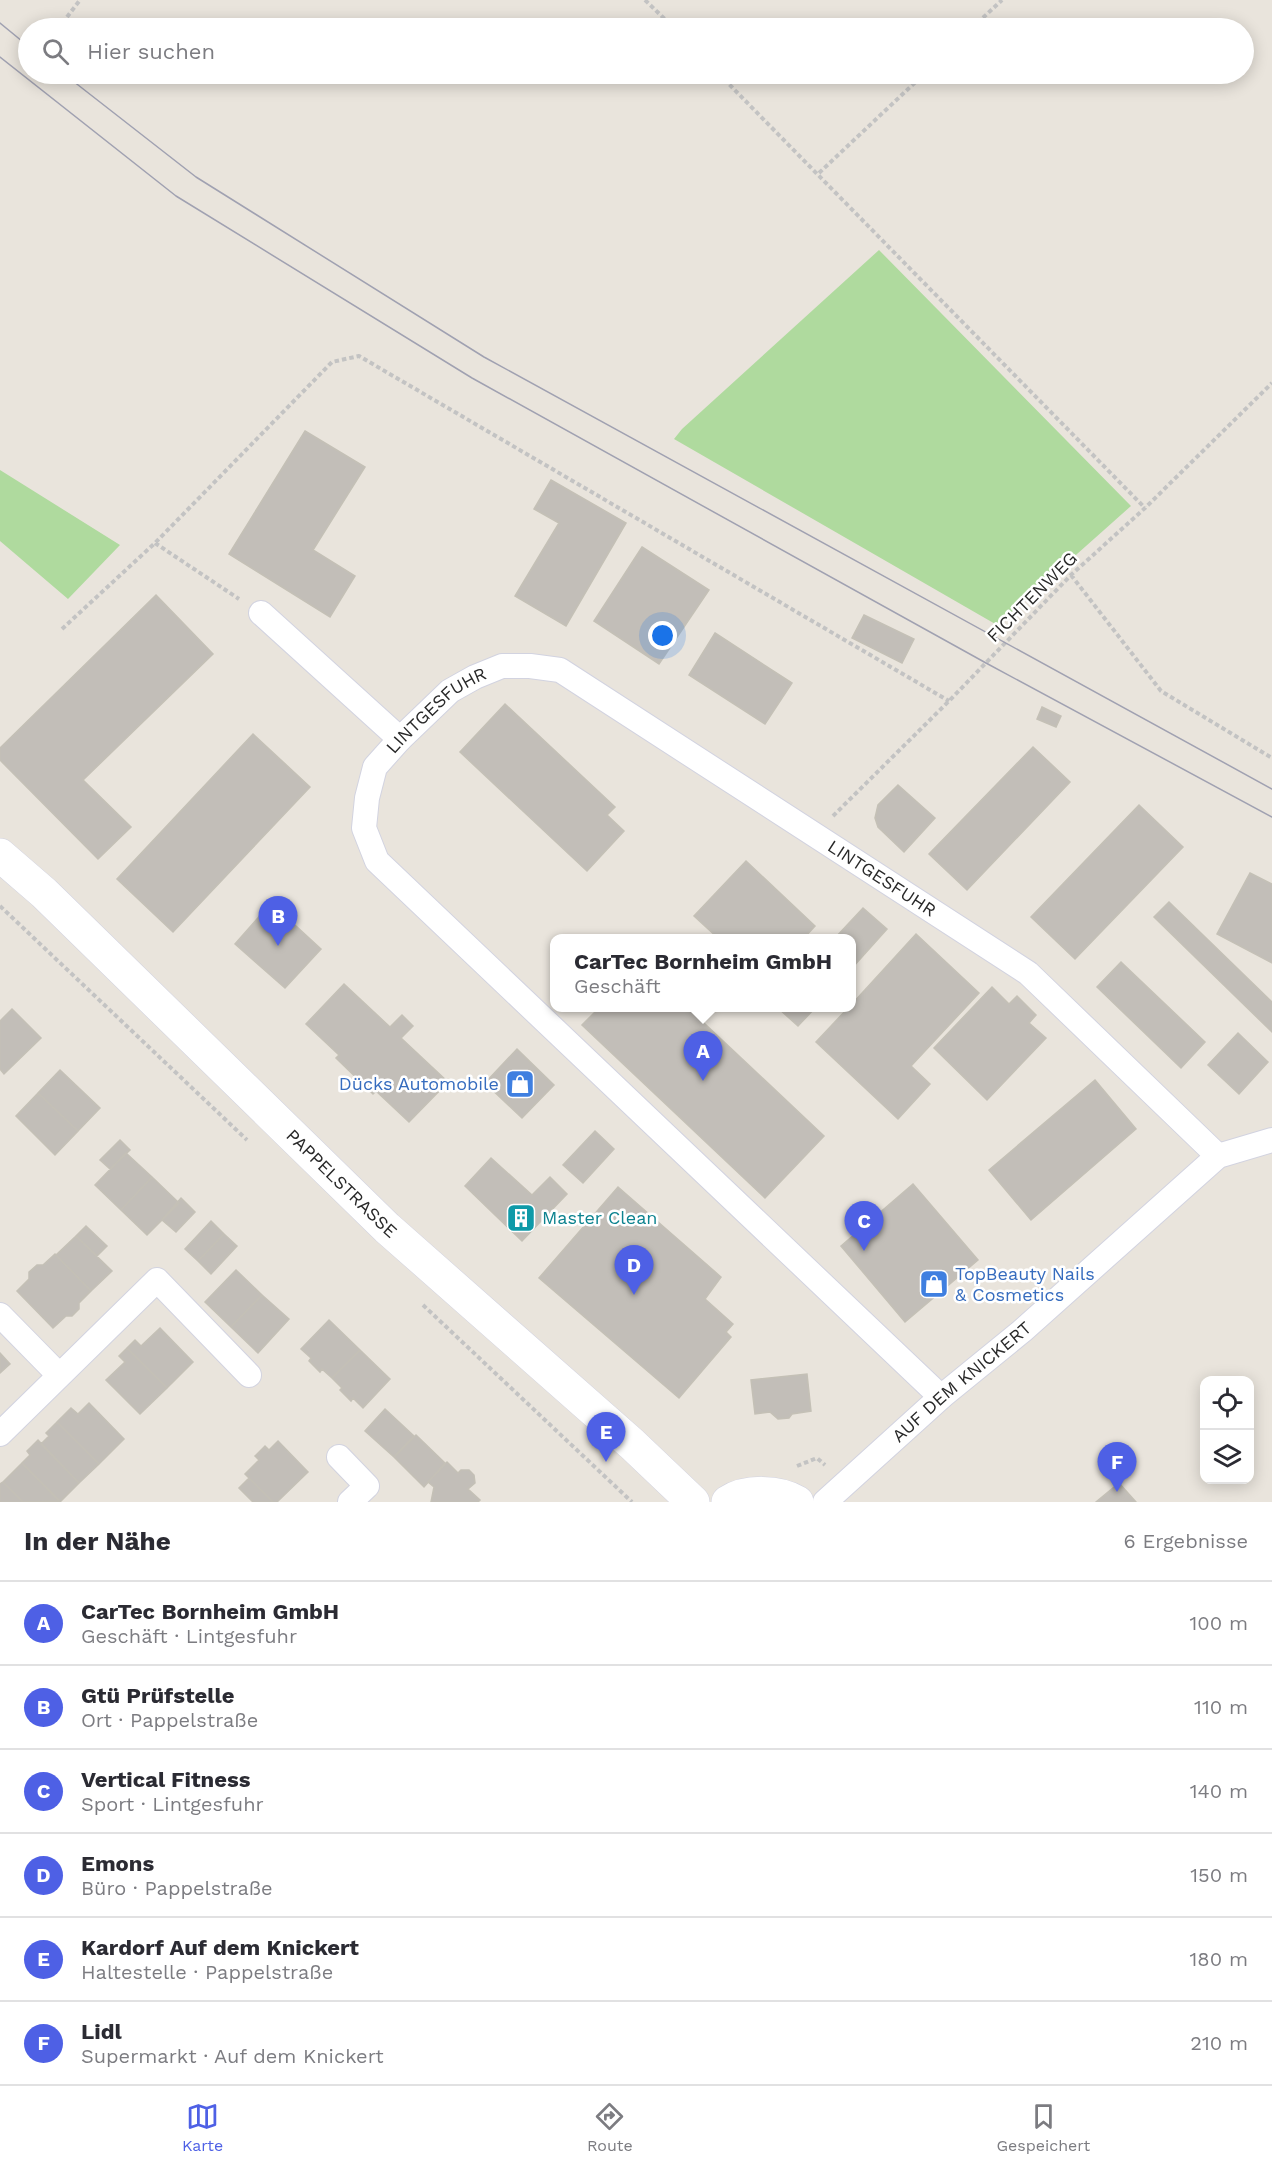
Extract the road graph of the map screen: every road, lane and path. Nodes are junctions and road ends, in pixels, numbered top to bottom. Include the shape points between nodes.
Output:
1 (80, 0) edge
2 (645, 0) edge
3 (1002, 0) edge
4 (67, 16) dead end
5 (664, 18) edge
6 (983, 18) edge
7 (729, 84) edge
8 (913, 84) edge
9 (819, 173) junction
10 (1272, 383) edge
11 (1145, 508) junction
12 (155, 543) junction
13 (1071, 575) junction
14 (261, 613) joint
15 (62, 629) dead end
16 (949, 701) junction
17 (400, 738) junction
18 (1272, 758) edge
19 (815, 834) junction
20 (0, 855) edge
21 (1272, 1140) edge
22 (1218, 1156) junction
23 (0, 1315) edge
24 (58, 1375) junction
25 (249, 1375) dead end
26 (941, 1397) junction
27 (0, 1434) edge
28 (339, 1457) dead end
29 (350, 1502) edge
30 (693, 1502) edge
31 (728, 1502) edge
32 (797, 1502) edge
33 (825, 1502) edge

1 - 4 path
2 - 5 path
3 - 6 path
7 - 9 path
8 - 9 path
9 - 11 path
10 - 11 path, FICHTENWEG
11 - 13 path, FICHTENWEG
12 - 14 path
12 - 15 path
12 - 16 path via 332,362 359,356
13 - 16 path, FICHTENWEG
13 - 18 path via 1161,691
14 - 17 street
16 - 19 path, FICHTENWEG
17 - 19 street, LINTGESFUHR via 450,691 476,676 502,666 560,670
17 - 26 street, LINTGESFUHR via 375,767 367,798 364,828 377,861
19 - 22 street, LINTGESFUHR via 1029,973
20 - 30 main road, PAPPELSTRASSE via 44,893 387,1228
21 - 22 street, AUF DEM KNICKERT
22 - 26 street, AUF DEM KNICKERT via 1022,1331
23 - 24 street
24 - 25 street via 157,1280
24 - 27 street
26 - 33 street, AUF DEM KNICKERT
28 - 29 street via 367,1486
31 - 32 main road via 767,1493

